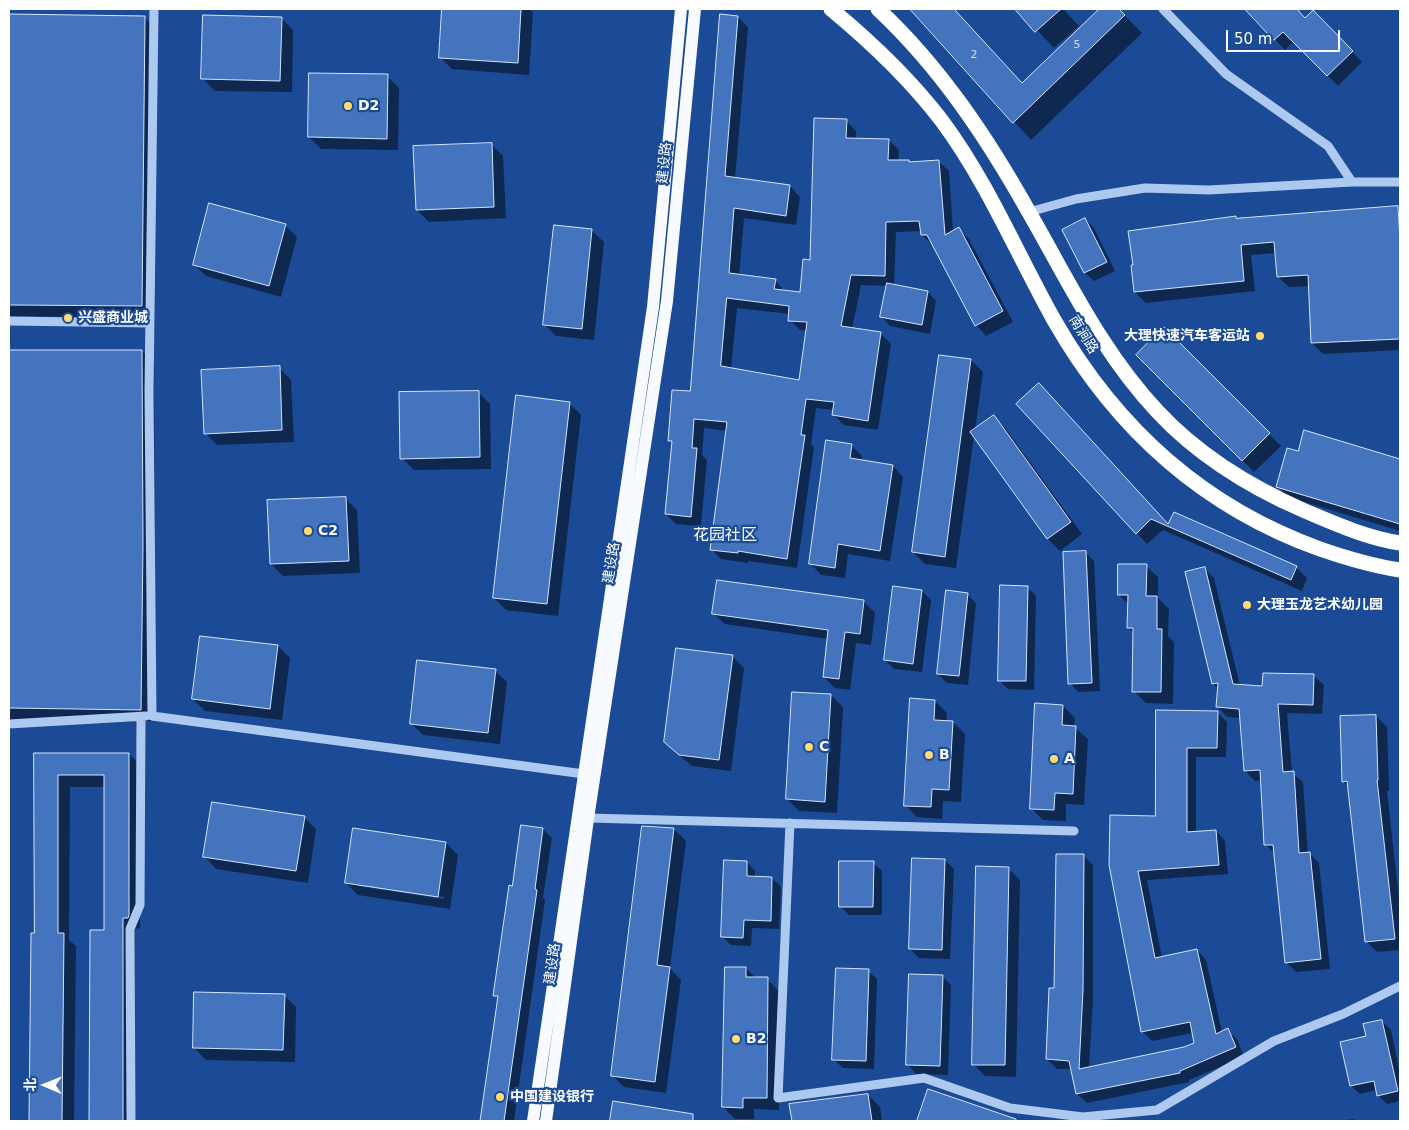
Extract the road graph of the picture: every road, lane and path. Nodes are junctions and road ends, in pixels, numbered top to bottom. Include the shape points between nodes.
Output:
1 (154, 9) edge
2 (696, 9) edge
3 (831, 9) edge
4 (878, 9) edge
5 (1163, 9) edge
6 (680, 11) edge
7 (1352, 182) junction
8 (1400, 182) edge
9 (1029, 212) junction
10 (1005, 224) junction
11 (9, 321) edge
12 (150, 323) junction
13 (1400, 543) edge
14 (1400, 570) edge
15 (154, 716) junction
16 (142, 717) junction
17 (9, 724) edge
18 (584, 774) junction
19 (588, 818) junction
20 (790, 823) junction
21 (1074, 831) dead end
22 (1400, 986) edge
23 (131, 1121) edge
24 (533, 1121) edge
25 (546, 1121) edge

1 - 12 street
2 - 19 main road, 建设路 via 667,301
3 - 10 highway, 南涧路 via 897,68 942,121
4 - 9 highway, 南涧路 via 924,56 949,88 978,128
5 - 7 street via 1226,74 1328,146
6 - 18 main road, 建设路 via 653,307
7 - 8 street
7 - 9 street via 1209,190 1145,188 1076,199
9 - 10 highway
9 - 13 highway, 南涧路 via 1112,356 1168,422 1220,466 1253,486 1352,530
10 - 14 highway, 南涧路 via 1053,318 1077,357 1121,415 1169,462 1212,495 1271,528 1347,558
11 - 12 street
12 - 15 street
15 - 16 street
15 - 18 street
16 - 17 street
16 - 23 street via 140,905 130,929
18 - 24 main road, 建设路
19 - 20 street
19 - 25 main road, 建设路
20 - 21 street
20 - 22 street via 778,1098 924,1078 1010,1108 1083,1117 1156,1110 1274,1041 1343,1014

